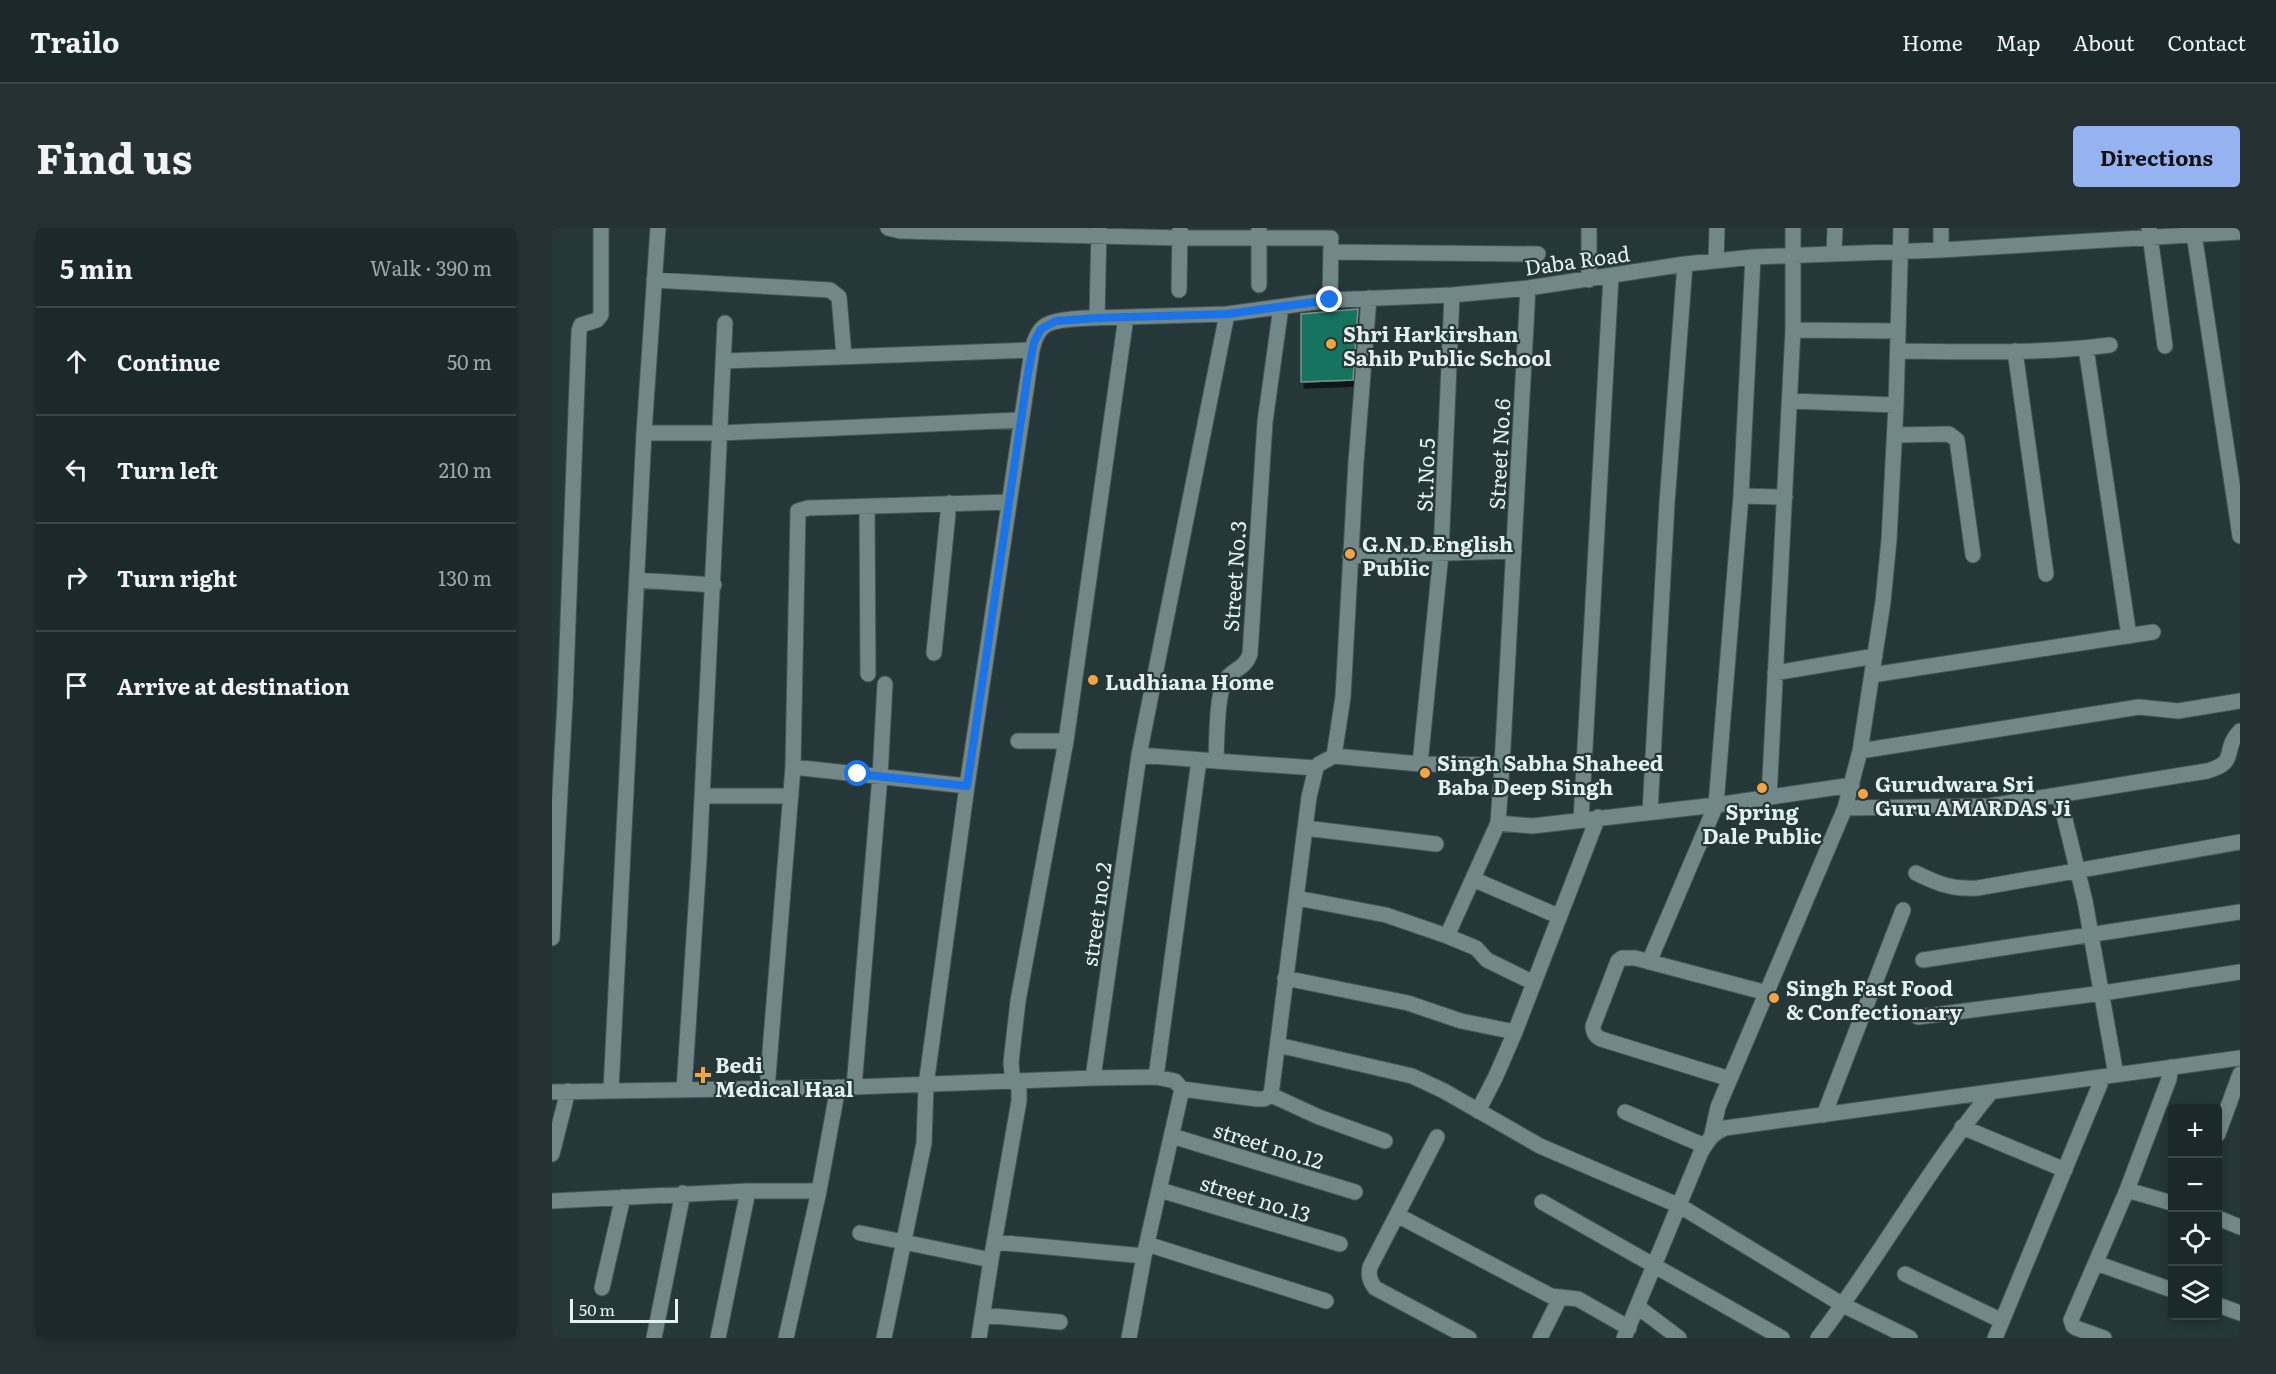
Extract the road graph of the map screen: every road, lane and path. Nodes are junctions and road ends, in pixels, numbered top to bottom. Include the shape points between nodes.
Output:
1 (601, 228) edge
2 (658, 228) edge
3 (888, 228) edge
4 (1589, 228) edge
5 (1717, 228) edge
6 (1793, 228) edge
7 (1834, 228) edge
8 (1901, 228) edge
9 (1941, 228) edge
10 (1098, 232) edge
11 (1259, 232) edge
12 (2149, 232) edge
13 (2240, 232) edge
14 (1180, 233) edge
15 (2194, 234) junction
16 (1331, 239) edge
17 (1941, 250) junction
18 (1901, 251) junction
19 (1834, 253) junction
20 (1539, 254) dead end
21 (1792, 255) junction
22 (1754, 258) junction
23 (1716, 261) junction
24 (1685, 264) junction
25 (1611, 276) junction
26 (654, 280) junction
27 (1589, 280) junction
28 (1259, 285) dead end
29 (1528, 288) junction
30 (1179, 290) dead end
31 (1452, 295) junction
32 (1370, 298) junction
33 (1330, 300) junction
34 (1281, 307) junction
35 (1227, 314) junction
36 (1126, 317) junction
37 (1097, 318) junction
38 (725, 323) dead end
39 (1793, 330) junction
40 (1898, 331) junction
41 (2110, 345) dead end
42 (2165, 346) dead end
43 (2086, 348) junction
44 (1032, 350) junction
45 (1898, 351) junction
46 (2015, 351) junction
47 (844, 356) junction
48 (725, 361) junction
49 (1790, 401) junction
50 (1896, 405) junction
51 (1021, 420) junction
52 (644, 433) junction
53 (720, 433) junction
54 (1895, 435) junction
55 (2235, 465) edge
56 (1742, 496) junction
57 (1785, 497) junction
58 (1009, 501) junction
59 (949, 503) junction
60 (867, 507) junction
61 (2240, 536) edge
62 (1514, 551) junction
63 (1442, 553) junction
64 (1973, 555) dead end
65 (1350, 556) junction
66 (2046, 574) dead end
67 (637, 580) junction
68 (714, 585) junction
69 (2153, 632) dead end
70 (2129, 636) junction
71 (934, 653) dead end
72 (1875, 656) junction
73 (868, 674) dead end
74 (1775, 674) junction
75 (1872, 675) junction
76 (885, 684) dead end
77 (2240, 700) edge
78 (2240, 731) edge
79 (1018, 741) dead end
80 (1066, 741) junction
81 (1860, 750) junction
82 (1139, 756) junction
83 (1334, 756) junction
84 (1199, 760) junction
85 (1216, 761) junction
86 (1420, 764) junction
87 (1502, 765) junction
88 (793, 767) junction
89 (1316, 768) junction
90 (880, 776) junction
91 (1852, 785) junction
92 (967, 786) junction
93 (2059, 795) junction
94 (703, 796) junction
95 (791, 796) junction
96 (1769, 798) junction
97 (1716, 805) junction
98 (1845, 808) junction
99 (1650, 812) junction
100 (1598, 817) junction
101 (1581, 820) junction
102 (1498, 823) junction
103 (1305, 828) junction
104 (2240, 842) edge
105 (1436, 844) dead end
106 (2077, 871) junction
107 (1916, 873) dead end
108 (1473, 879) junction
109 (1296, 898) junction
110 (1903, 910) dead end
111 (2240, 912) edge
112 (1558, 916) junction
113 (2091, 934) junction
114 (1447, 936) junction
115 (552, 938) edge
116 (1923, 960) dead end
117 (1649, 962) junction
118 (2240, 972) edge
119 (1285, 978) junction
120 (1534, 983) junction
121 (1767, 993) junction
122 (2103, 993) junction
123 (1918, 1017) dead end
124 (1515, 1032) junction
125 (1278, 1045) junction
126 (2240, 1058) edge
127 (2171, 1067) junction
128 (2240, 1074) edge
129 (2109, 1076) junction
130 (1156, 1077) junction
131 (1093, 1078) junction
132 (1730, 1079) junction
133 (1015, 1082) junction
134 (926, 1085) junction
135 (838, 1087) junction
136 (854, 1087) junction
137 (767, 1089) junction
138 (1182, 1089) junction
139 (611, 1090) junction
140 (684, 1090) junction
141 (568, 1091) junction
142 (552, 1092) edge
143 (1991, 1092) junction
144 (1271, 1095) junction
145 (1478, 1111) junction
146 (1625, 1112) dead end
147 (1824, 1115) junction
148 (2222, 1121) edge
149 (1962, 1127) junction
150 (1172, 1136) junction
151 (1437, 1137) dead end
152 (1709, 1140) junction
153 (1385, 1141) dead end
154 (552, 1154) edge
155 (2065, 1170) junction
156 (1160, 1190) junction
157 (2127, 1190) junction
158 (748, 1191) junction
159 (819, 1191) junction
160 (1354, 1192) dead end
161 (683, 1193) junction
162 (623, 1197) junction
163 (552, 1201) edge
164 (1542, 1202) dead end
165 (2168, 1202) edge
166 (1680, 1206) junction
167 (1397, 1215) junction
168 (2222, 1220) edge
169 (2240, 1227) edge
170 (860, 1233) dead end
171 (904, 1242) junction
172 (994, 1242) junction
173 (1340, 1244) dead end
174 (1146, 1250) junction
175 (990, 1260) junction
176 (2096, 1263) junction
177 (1655, 1265) junction
178 (1905, 1274) dead end
179 (602, 1288) dead end
180 (2168, 1289) edge
181 (1560, 1298) junction
182 (1326, 1301) dead end
183 (1843, 1305) junction
184 (1638, 1307) junction
185 (2222, 1307) edge
186 (2240, 1313) edge
187 (983, 1315) junction
188 (2002, 1321) junction
189 (1060, 1322) dead end
190 (1627, 1333) edge
191 (654, 1338) edge
192 (718, 1338) edge
193 (786, 1338) edge
194 (884, 1338) edge
195 (979, 1338) edge
196 (1129, 1338) edge
197 (1469, 1338) edge
198 (1540, 1338) edge
199 (1679, 1338) edge
200 (1782, 1338) edge
201 (1818, 1338) edge
202 (1911, 1338) edge
203 (1995, 1338) edge
204 (2104, 1338) edge

1 - 115 street via 601,315 581,325 579,331
2 - 26 street
3 - 10 street
4 - 27 street
5 - 23 street
6 - 21 street
7 - 19 street
8 - 18 street
9 - 17 street
10 - 14 street
10 - 37 street
11 - 14 street
11 - 16 street
11 - 28 street
12 - 15 street, Daba Road
12 - 17 street, Daba Road
12 - 42 street
13 - 15 street, Daba Road
14 - 30 street
15 - 55 street
16 - 20 street
16 - 33 street
17 - 18 street, Daba Road
18 - 19 street, Daba Road
18 - 40 street
19 - 21 street, Daba Road
21 - 22 street, Daba Road
21 - 39 street
22 - 23 street, Daba Road
22 - 56 street
23 - 24 street, Daba Road
24 - 25 street, Daba Road
24 - 99 street
25 - 27 street, Daba Road
25 - 101 street
26 - 47 street via 830,290 839,297
26 - 52 street
27 - 29 street, Daba Road
29 - 31 street, Daba Road
29 - 62 street, Street No.6
31 - 32 street, Daba Road
31 - 63 street, St.No.5
32 - 33 street, Daba Road
32 - 65 street
33 - 34 street, Daba Road
34 - 35 street, Daba Road
34 - 85 street, Street No.3 via 1265,422 1250,654 1244,667 1229,675 1221,691
35 - 36 street, Daba Road
35 - 82 street, street no.2
36 - 37 street, Daba Road
36 - 80 street
37 - 44 street, Daba Road via 1047,325 1041,329
38 - 48 street
39 - 40 street
39 - 49 street
40 - 45 street
41 - 43 street
43 - 46 street
43 - 70 street
44 - 47 street
44 - 51 street
45 - 46 street
45 - 50 street
46 - 66 street
47 - 48 street
48 - 53 street
49 - 50 street
49 - 57 street
50 - 54 street
51 - 53 street
51 - 58 street
52 - 53 street
52 - 67 street
53 - 68 street
54 - 64 street via 1955,436
54 - 72 street via 1888,550
55 - 61 street
56 - 57 street
56 - 97 street
57 - 74 street
58 - 59 street
58 - 92 street
59 - 60 street
59 - 71 street
60 - 73 street
60 - 88 street via 798,511
62 - 63 street
62 - 87 street, Street No.6
63 - 65 street
63 - 86 street, St.No.5
65 - 83 street via 1343,697
67 - 68 street
67 - 139 street
68 - 94 street
69 - 70 street
70 - 75 street
72 - 74 street
72 - 75 street
74 - 96 street
75 - 81 street
76 - 90 street
77 - 81 street via 2178,711 2139,707
78 - 93 street via 2233,742 2229,763 2222,768
79 - 80 street
80 - 133 street via 1018,1001 1011,1062
81 - 91 street
82 - 84 street
82 - 131 street, street no.2
83 - 86 street
83 - 89 street
84 - 85 street
84 - 130 street
85 - 89 street
86 - 87 street
87 - 102 street, Street No.6
88 - 90 street
88 - 95 street
89 - 103 street
90 - 92 street
90 - 136 street
91 - 96 street
91 - 98 street
92 - 134 street
93 - 98 street via 1989,806
93 - 106 street
94 - 95 street
94 - 140 street
95 - 137 street
96 - 97 street
97 - 99 street
97 - 117 street
98 - 121 street
99 - 100 street
100 - 101 street
100 - 112 street
101 - 102 street via 1532,826
102 - 108 street
103 - 105 street
103 - 109 street
104 - 106 street
106 - 107 street via 1967,889 1943,886
106 - 113 street
108 - 112 street
108 - 114 street
109 - 114 street via 1386,915
109 - 119 street
110 - 147 street
111 - 113 street
112 - 120 street
113 - 116 street
113 - 122 street
114 - 120 street via 1476,948 1487,960
117 - 121 street
117 - 132 street via 1627,957 1618,961 1593,1032 1601,1039
118 - 122 street
119 - 124 street
119 - 125 street
120 - 124 street
121 - 132 street
122 - 123 street
122 - 129 street
124 - 145 street
125 - 144 street
125 - 145 street via 1412,1076
126 - 127 street
127 - 129 street
127 - 157 street
128 - 148 street
129 - 143 street
129 - 155 street
130 - 131 street
130 - 138 street via 1175,1081
131 - 133 street
132 - 152 street
133 - 134 street
133 - 172 street via 1019,1101
134 - 136 street
134 - 171 street via 924,1143
135 - 136 street
135 - 137 street
135 - 159 street
137 - 140 street
138 - 144 street via 1257,1099
138 - 150 street
139 - 140 street
139 - 141 street
141 - 142 street
141 - 154 street
143 - 147 street
143 - 149 street
144 - 153 street
145 - 166 street via 1540,1146
146 - 152 street
147 - 152 street via 1725,1128
149 - 155 street
149 - 183 street
150 - 156 street
150 - 160 street, street no.12
151 - 167 street
152 - 166 street
155 - 188 street
156 - 173 street, street no.13
156 - 174 street
157 - 165 street
157 - 176 street
158 - 159 street
158 - 161 street
158 - 192 street
159 - 193 street
161 - 162 street
161 - 191 street
162 - 163 street
162 - 179 street
164 - 177 street
166 - 177 street
166 - 183 street
167 - 181 street
167 - 197 street via 1370,1267 1371,1282
168 - 169 street
170 - 171 street
171 - 175 street
171 - 194 street
172 - 174 street
172 - 175 street
174 - 182 street
174 - 196 street
175 - 187 street
176 - 180 street
176 - 204 street via 2071,1320 2076,1328
177 - 184 street
177 - 200 street
178 - 188 street
181 - 190 street via 1586,1303
181 - 198 street
183 - 201 street
183 - 202 street
184 - 190 street
184 - 199 street
185 - 186 street
187 - 189 street
187 - 195 street
188 - 203 street

